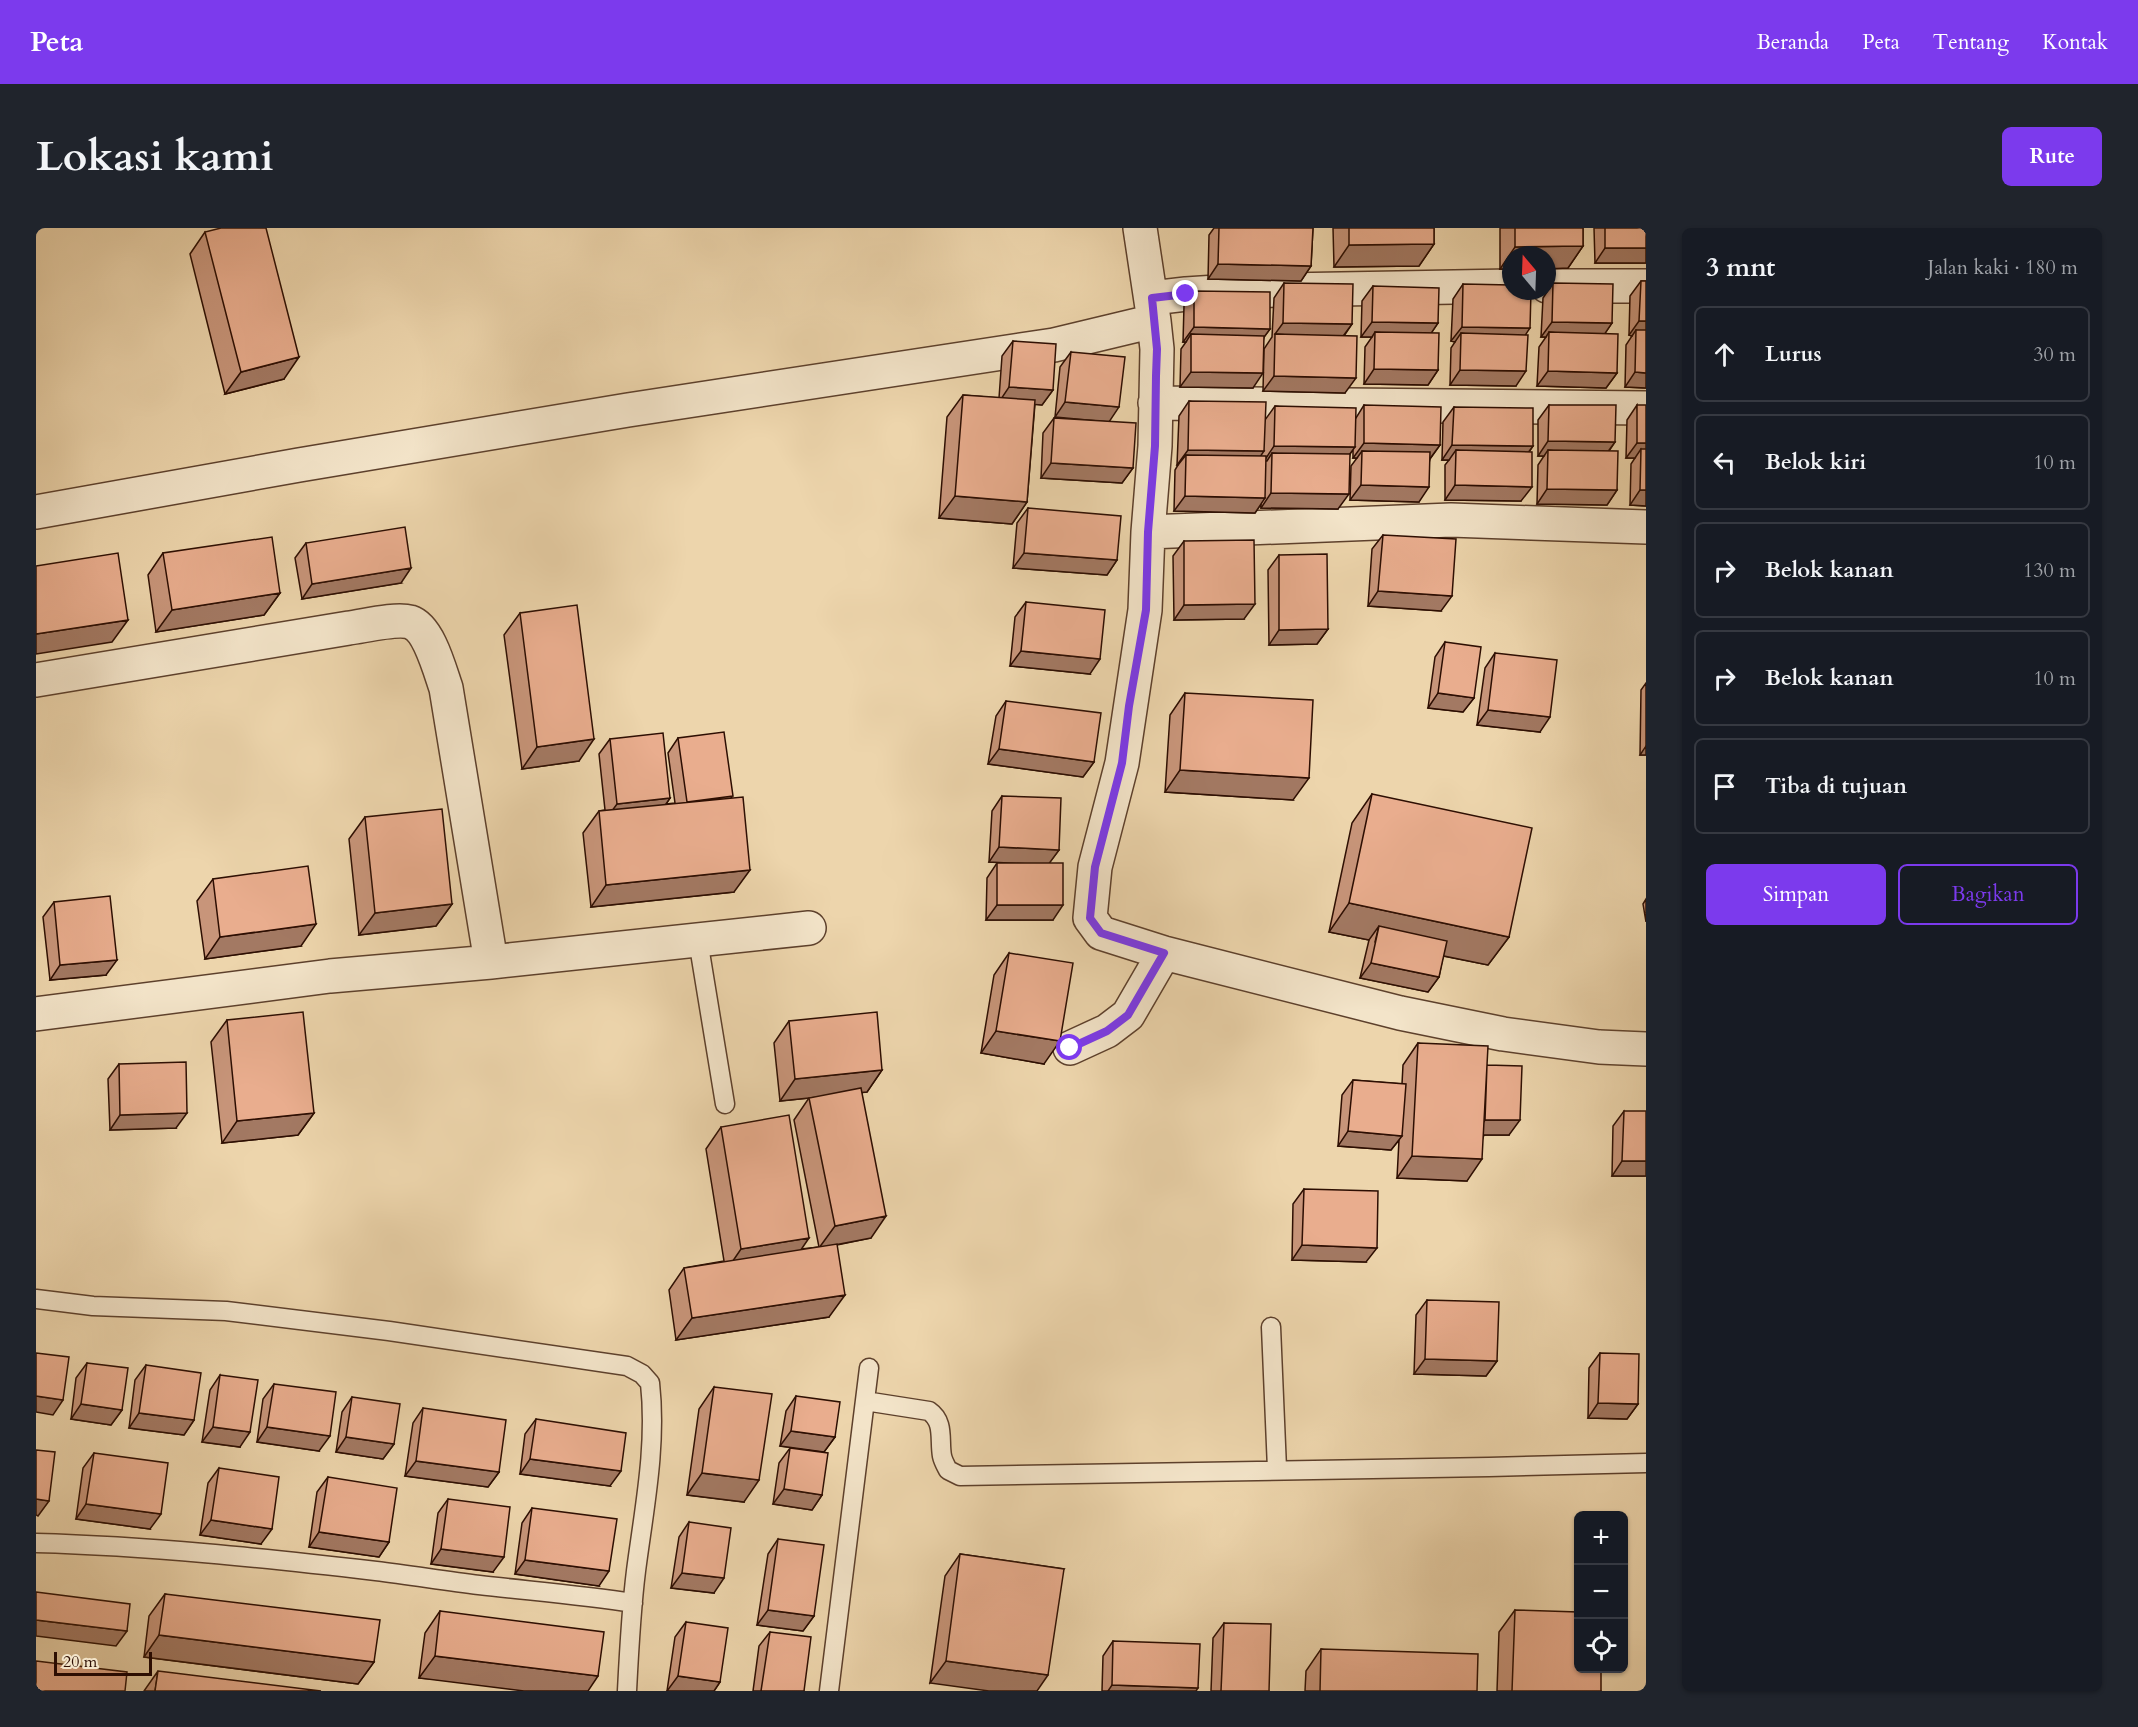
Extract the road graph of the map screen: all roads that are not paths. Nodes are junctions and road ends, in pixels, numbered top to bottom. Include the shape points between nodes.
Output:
1 (1140, 228) edge
2 (1502, 286) edge
3 (1556, 286) edge
4 (1646, 286) edge
5 (1153, 310) junction
6 (1155, 402) junction
7 (1646, 408) edge
8 (36, 512) edge
9 (1646, 527) edge
10 (1148, 532) junction
11 (36, 680) edge
12 (809, 928) dead end
13 (698, 940) junction
14 (1164, 953) junction
15 (491, 962) junction
16 (36, 1014) edge
17 (1070, 1048) dead end
18 (1646, 1049) edge
19 (725, 1104) dead end
20 (36, 1299) edge
21 (1270, 1327) dead end
22 (869, 1368) dead end
23 (872, 1402) junction
24 (1646, 1463) edge
25 (1277, 1469) junction
26 (36, 1543) edge
27 (633, 1603) junction
28 (627, 1691) edge
29 (829, 1691) edge

1 - 5 street
2 - 5 street via 1186,294
3 - 4 street
5 - 6 street via 1157,349
5 - 8 street via 1054,345 628,410
6 - 7 street
6 - 10 street
9 - 10 street via 1451,520
10 - 14 street via 1146,610 1122,763 1095,867 1090,918 1101,933
11 - 15 street via 349,628 411,622 432,648 446,688
12 - 13 street
13 - 15 street
13 - 19 lane
14 - 17 street via 1128,1015 1107,1031
14 - 18 street via 1400,1013 1599,1047
15 - 16 street via 330,976
20 - 27 lane via 93,1306 249,1313 627,1366 651,1383 652,1402 650,1464
21 - 25 lane
22 - 23 lane
23 - 25 lane via 929,1411 936,1416 942,1457 948,1470 960,1476
23 - 29 lane
24 - 25 lane
26 - 27 lane via 141,1547
27 - 28 lane

